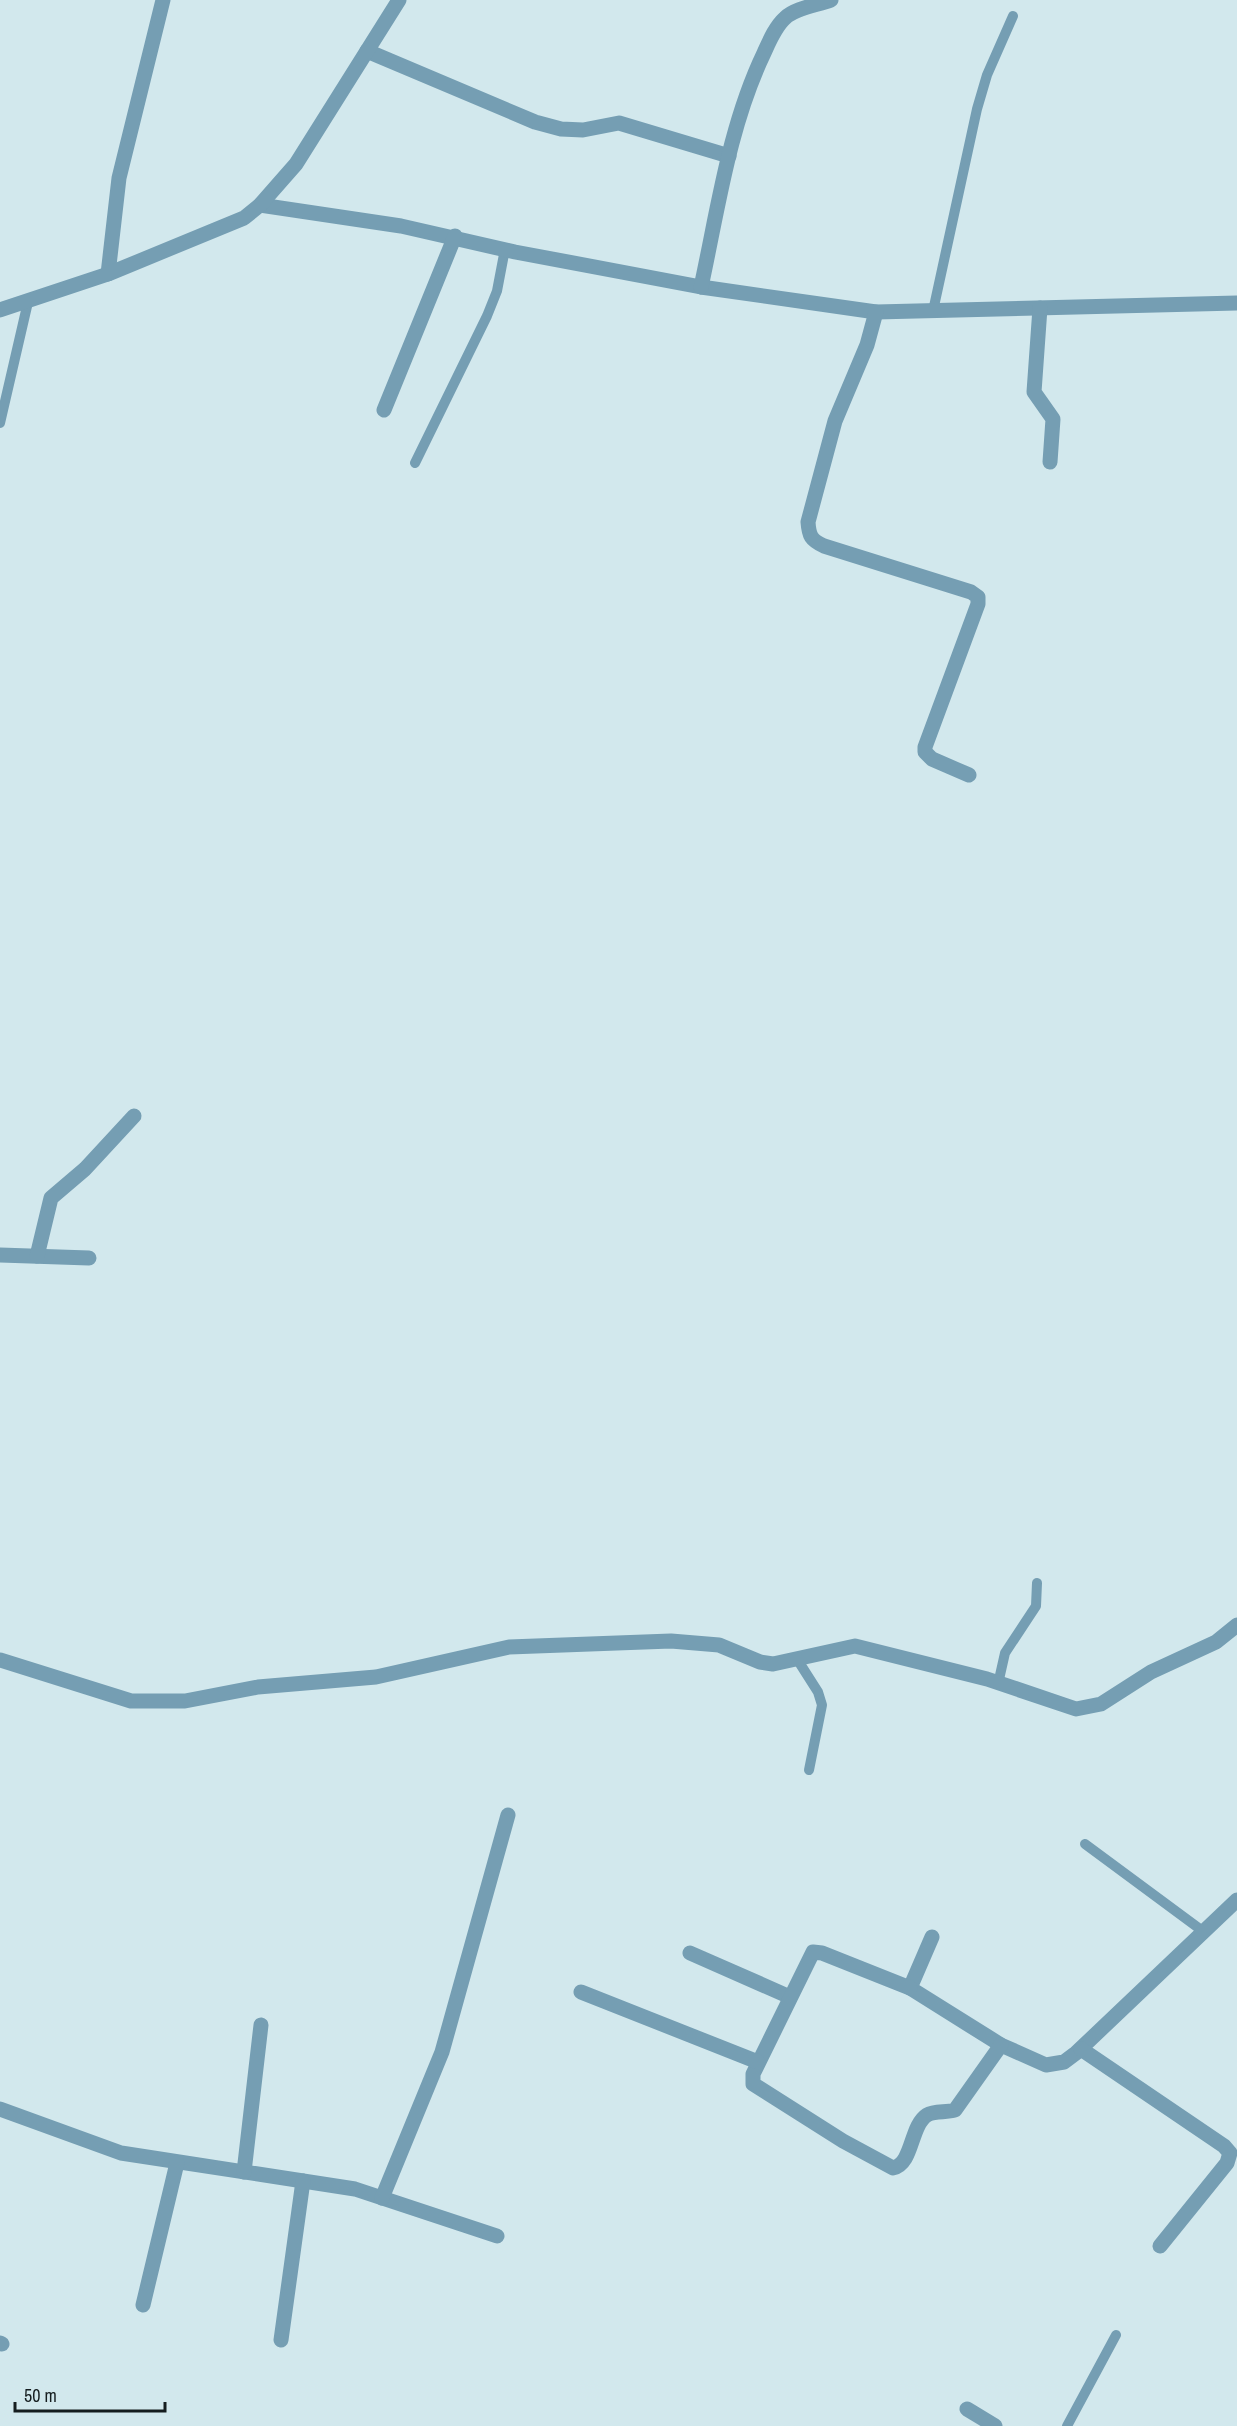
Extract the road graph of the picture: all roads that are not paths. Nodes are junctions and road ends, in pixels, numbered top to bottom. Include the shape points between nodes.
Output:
1 (163, 0) edge
2 (399, 0) edge
3 (831, 0) edge
4 (1013, 15) dead end
5 (367, 51) junction
6 (729, 156) junction
7 (260, 205) junction
8 (455, 236) junction
9 (506, 249) junction
10 (108, 274) junction
11 (701, 287) junction
12 (28, 302) junction
13 (1237, 303) edge
14 (1040, 308) junction
15 (0, 309) edge
16 (933, 311) junction
17 (876, 312) junction
18 (384, 410) dead end
19 (0, 423) edge
20 (1050, 462) dead end
21 (415, 463) dead end
22 (969, 775) dead end
23 (134, 1116) dead end
24 (0, 1255) edge
25 (37, 1256) junction
26 (89, 1258) dead end
27 (1037, 1583) dead end
28 (1237, 1626) edge
29 (1237, 1644) edge
30 (797, 1659) junction
31 (0, 1660) edge
32 (998, 1683) junction
33 (810, 1770) dead end
34 (508, 1815) dead end
35 (1085, 1844) dead end
36 (1237, 1900) edge
37 (1204, 1932) junction
38 (932, 1937) dead end
39 (690, 1953) dead end
40 (910, 1988) junction
41 (581, 1992) dead end
42 (790, 1997) junction
43 (261, 2025) dead end
44 (1001, 2045) junction
45 (1081, 2049) junction
46 (758, 2062) junction
47 (0, 2109) edge
48 (177, 2163) junction
49 (244, 2172) junction
50 (303, 2181) junction
51 (382, 2198) junction
52 (497, 2236) dead end
53 (1160, 2246) dead end
54 (143, 2305) dead end
55 (1116, 2335) dead end
56 (281, 2340) dead end
57 (967, 2409) dead end
58 (995, 2426) edge
59 (1068, 2426) edge

1 - 10 street via 119,178
2 - 5 street
3 - 6 street via 785,18 772,36 745,100
4 - 16 lane via 977,109
5 - 6 street via 535,122 584,130 626,124
5 - 7 street via 296,164
6 - 11 street
7 - 8 street
7 - 10 street via 244,218
8 - 9 street
8 - 18 street
9 - 11 street
9 - 21 lane via 487,316
10 - 12 street
11 - 17 street
12 - 15 street
12 - 19 lane
13 - 14 street
14 - 16 street
14 - 20 street via 1034,392 1053,419
16 - 17 street
17 - 22 street via 867,345 835,421 808,533 824,546 978,597 925,752
23 - 25 street via 85,1169 51,1198
24 - 25 street
25 - 26 street
27 - 32 lane via 1036,1606 1005,1653
28 - 29 street
28 - 32 street via 1216,1642 1087,1708 1064,1706
30 - 31 street via 767,1664 719,1645 671,1641 509,1647 376,1677 258,1687 185,1701 150,1703 131,1701
30 - 32 street via 855,1646
30 - 33 lane via 822,1705
34 - 51 street via 442,2052
35 - 37 lane
36 - 37 street
37 - 45 street
38 - 40 street
39 - 42 street
40 - 42 street via 817,1951 809,1956
40 - 44 street
41 - 46 street
42 - 46 street
43 - 49 street
44 - 45 street via 1046,2065 1064,2062
44 - 46 street via 955,2110 934,2112 923,2118 900,2165 892,2168 753,2084
45 - 53 street via 1230,2153 1227,2163
47 - 48 street via 121,2153
48 - 49 street
48 - 54 street
49 - 50 street
50 - 51 street via 355,2189
50 - 56 street
51 - 52 street
55 - 59 lane
57 - 58 street

